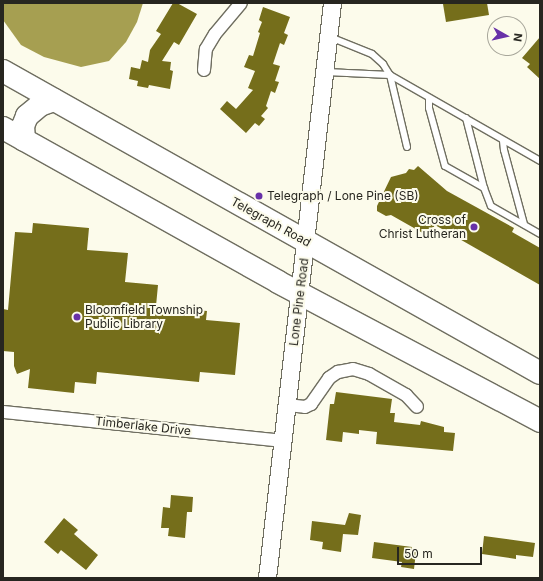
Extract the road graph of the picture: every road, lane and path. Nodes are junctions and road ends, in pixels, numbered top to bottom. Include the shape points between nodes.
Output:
1 (241, 3) edge
2 (332, 3) edge
3 (328, 36) junction
4 (204, 70) dead end
5 (3, 71) edge
6 (324, 72) junction
7 (390, 76) junction
8 (429, 98) junction
9 (54, 100) junction
10 (466, 118) junction
11 (3, 128) edge
12 (24, 140) junction
13 (503, 141) junction
14 (407, 148) dead end
15 (540, 161) edge
16 (484, 188) junction
17 (524, 224) junction
18 (540, 234) edge
19 (306, 241) junction
20 (300, 294) junction
21 (540, 373) edge
22 (287, 405) junction
23 (417, 407) dead end
24 (3, 412) edge
25 (540, 421) edge
26 (283, 441) junction
27 (267, 578) edge

1 - 4 street via 206,49
2 - 3 street, Lone Pine Road
3 - 6 street, Lone Pine Road
3 - 7 lane via 372,54
5 - 9 highway, Telegraph Road
6 - 7 lane
6 - 19 street, Lone Pine Road
7 - 8 lane
7 - 14 lane
8 - 10 lane
8 - 16 lane via 429,108 445,166
9 - 12 highway via 40,104 27,116 23,126
9 - 19 highway, Telegraph Road
10 - 13 lane
10 - 16 lane
11 - 12 highway
12 - 20 highway
13 - 15 lane
13 - 17 lane
16 - 17 lane via 491,206
17 - 18 lane
19 - 20 street, Lone Pine Road
19 - 21 highway, Telegraph Road
20 - 22 street, Lone Pine Road
20 - 25 highway
22 - 23 street via 308,406 317,399 329,378 338,372 353,369 369,374 406,395
22 - 26 street, Lone Pine Road
24 - 26 street, Timberlake Drive
26 - 27 street, Lone Pine Road

